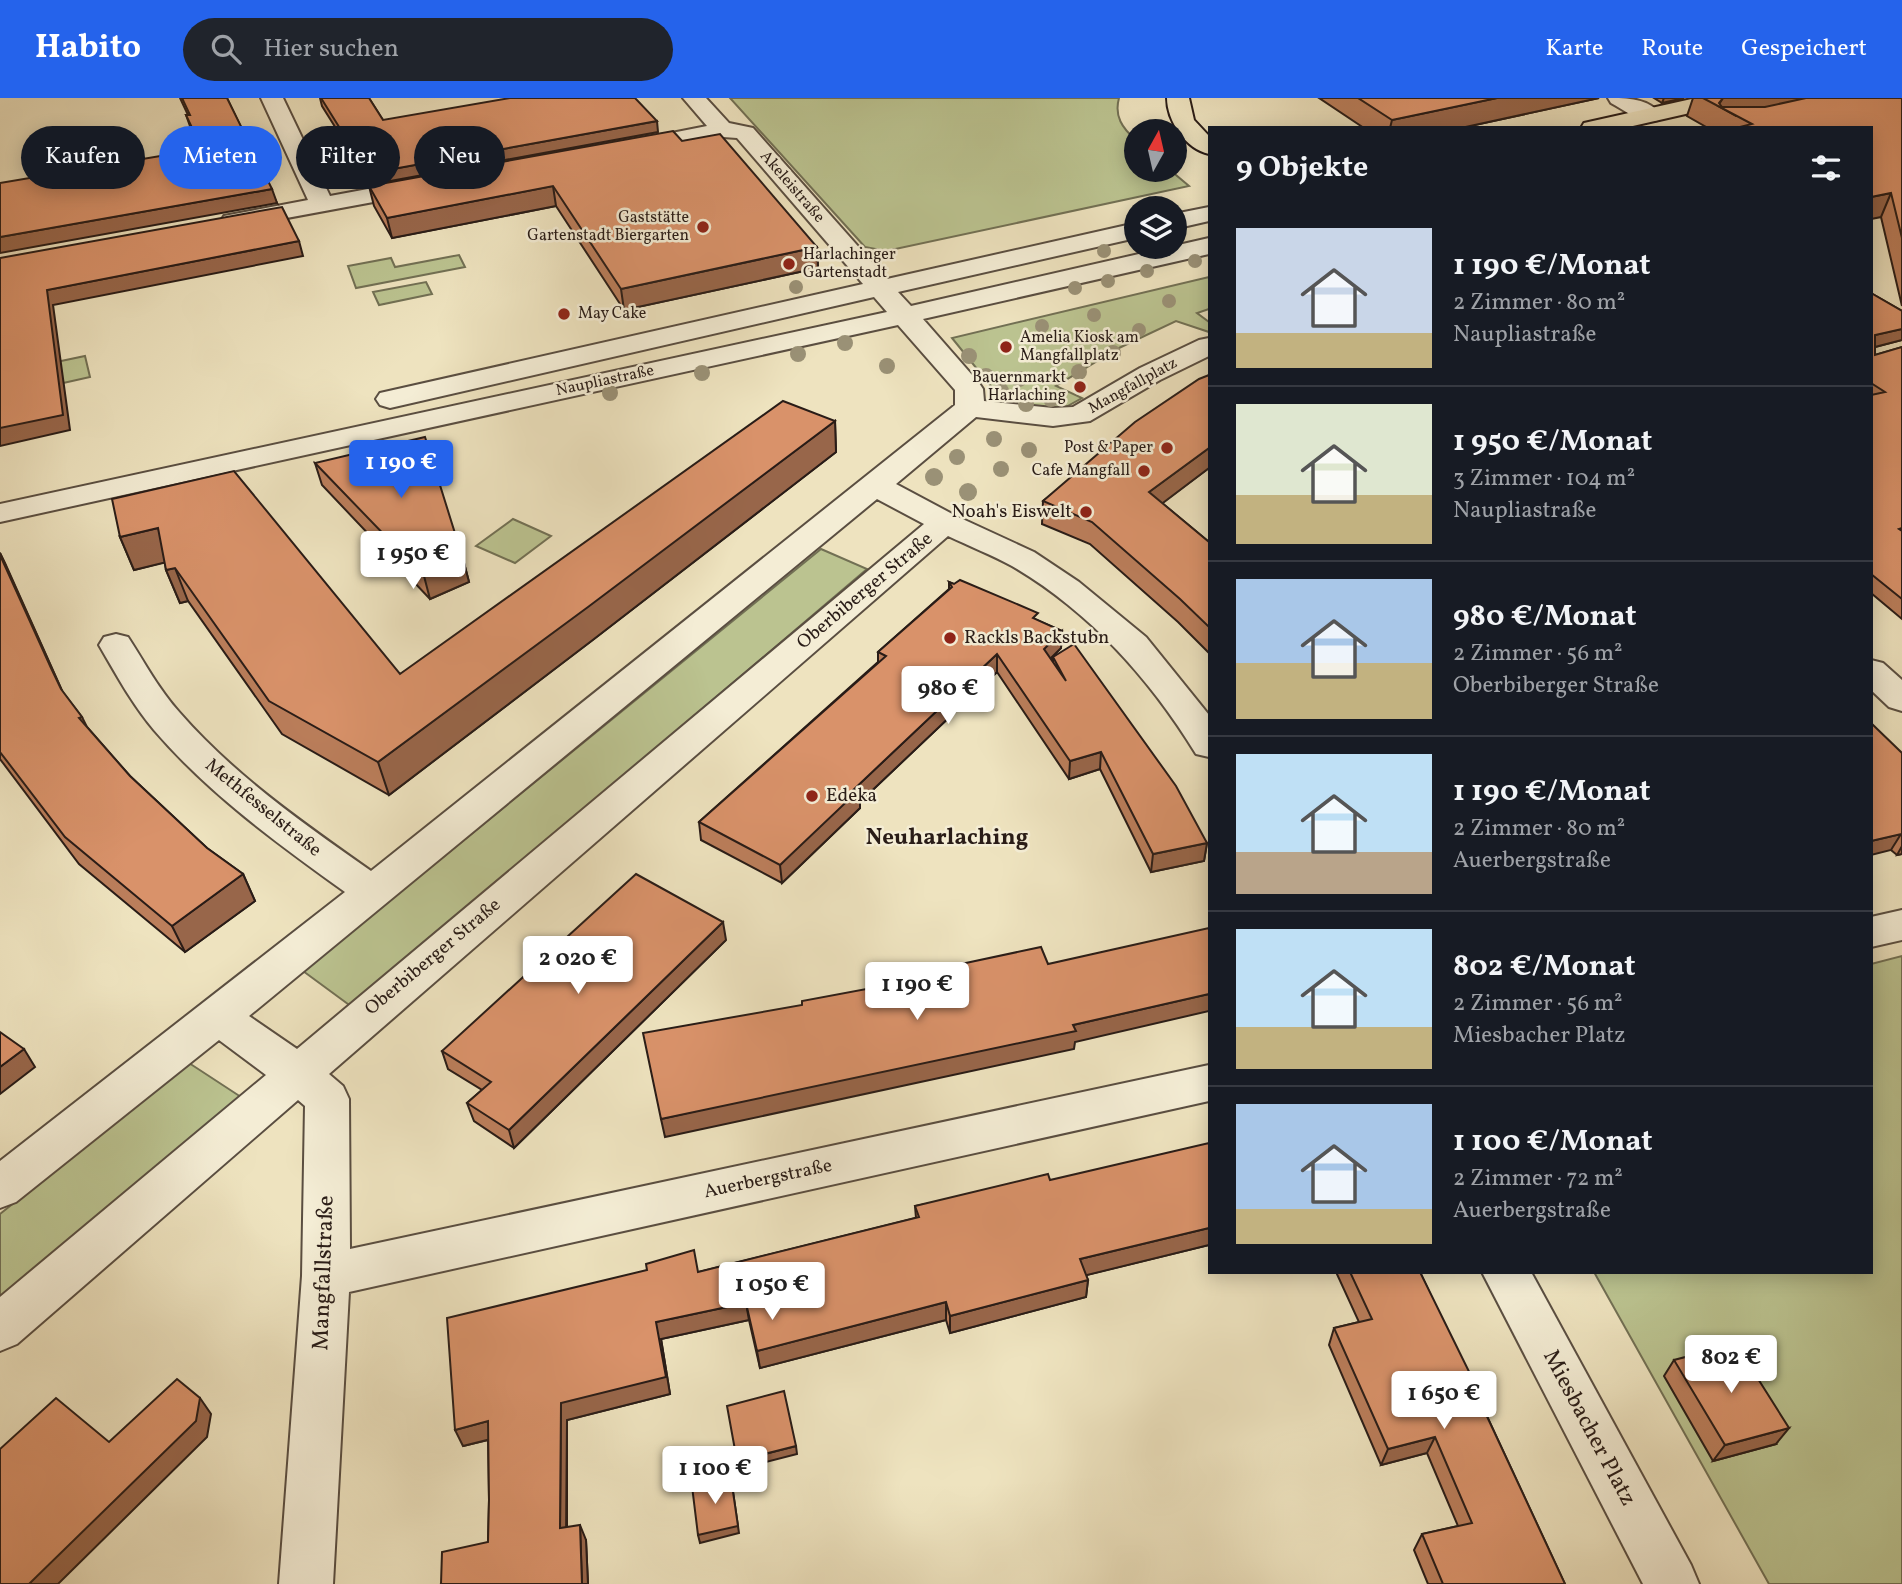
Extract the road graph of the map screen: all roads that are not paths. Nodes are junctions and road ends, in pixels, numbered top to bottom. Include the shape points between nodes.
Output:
1 (272, 98) edge
2 (694, 98) edge
3 (1178, 98) edge
4 (1619, 98) edge
5 (1726, 98) edge
6 (1650, 115) junction
7 (1601, 126) edge
8 (723, 130) junction
9 (1208, 146) edge
10 (600, 153) edge
11 (414, 188) edge
12 (322, 204) junction
13 (1208, 214) edge
14 (1187, 219) edge
15 (205, 227) edge
16 (1124, 233) edge
17 (1208, 246) edge
18 (881, 289) junction
19 (904, 316) junction
20 (1208, 346) edge
21 (369, 404) dead end
22 (971, 408) junction
23 (152, 452) dead end
24 (0, 486) edge
25 (877, 486) junction
26 (0, 513) edge
27 (945, 523) junction
28 (116, 645) dead end
29 (1873, 673) edge
30 (1902, 699) edge
31 (1208, 743) edge
32 (373, 892) junction
33 (1902, 925) edge
34 (1873, 932) edge
35 (218, 1017) junction
36 (297, 1073) junction
37 (1208, 1083) edge
38 (0, 1188) edge
39 (1507, 1274) edge
40 (326, 1276) junction
41 (0, 1328) edge
42 (306, 1584) edge
43 (1672, 1584) edge

1 - 12 street
2 - 8 street
3 - 9 main road via 1177,111 1186,127
4 - 6 street
5 - 6 main road
6 - 7 main road
8 - 10 street
8 - 18 street, Akeleistraße via 745,133
11 - 12 street
12 - 15 street
13 - 14 street
16 - 18 street, Naupliastraße
17 - 19 street, Naupliastraße
18 - 19 street
18 - 21 street, Naupliastraße
19 - 22 street via 969,389
19 - 26 street, Naupliastraße
20 - 22 street, Mangfallplatz via 1150,373 1080,415 1053,417
22 - 25 street
23 - 24 street
25 - 27 street, Oberbiberger Straße
25 - 32 street
27 - 31 street via 1023,559 1134,645 1192,716
27 - 36 street, Oberbiberger Straße
28 - 32 street, Methfesselstraße via 166,721 205,763 272,820
29 - 30 street
32 - 35 street
33 - 34 street
35 - 36 street, Mangfallstraße
35 - 38 street
36 - 40 street, Mangfallstraße via 327,1099
36 - 41 street, Oberbiberger Straße
37 - 40 street, Auerbergstraße
39 - 43 street, Miesbacher Platz
40 - 42 street, Mangfallstraße

